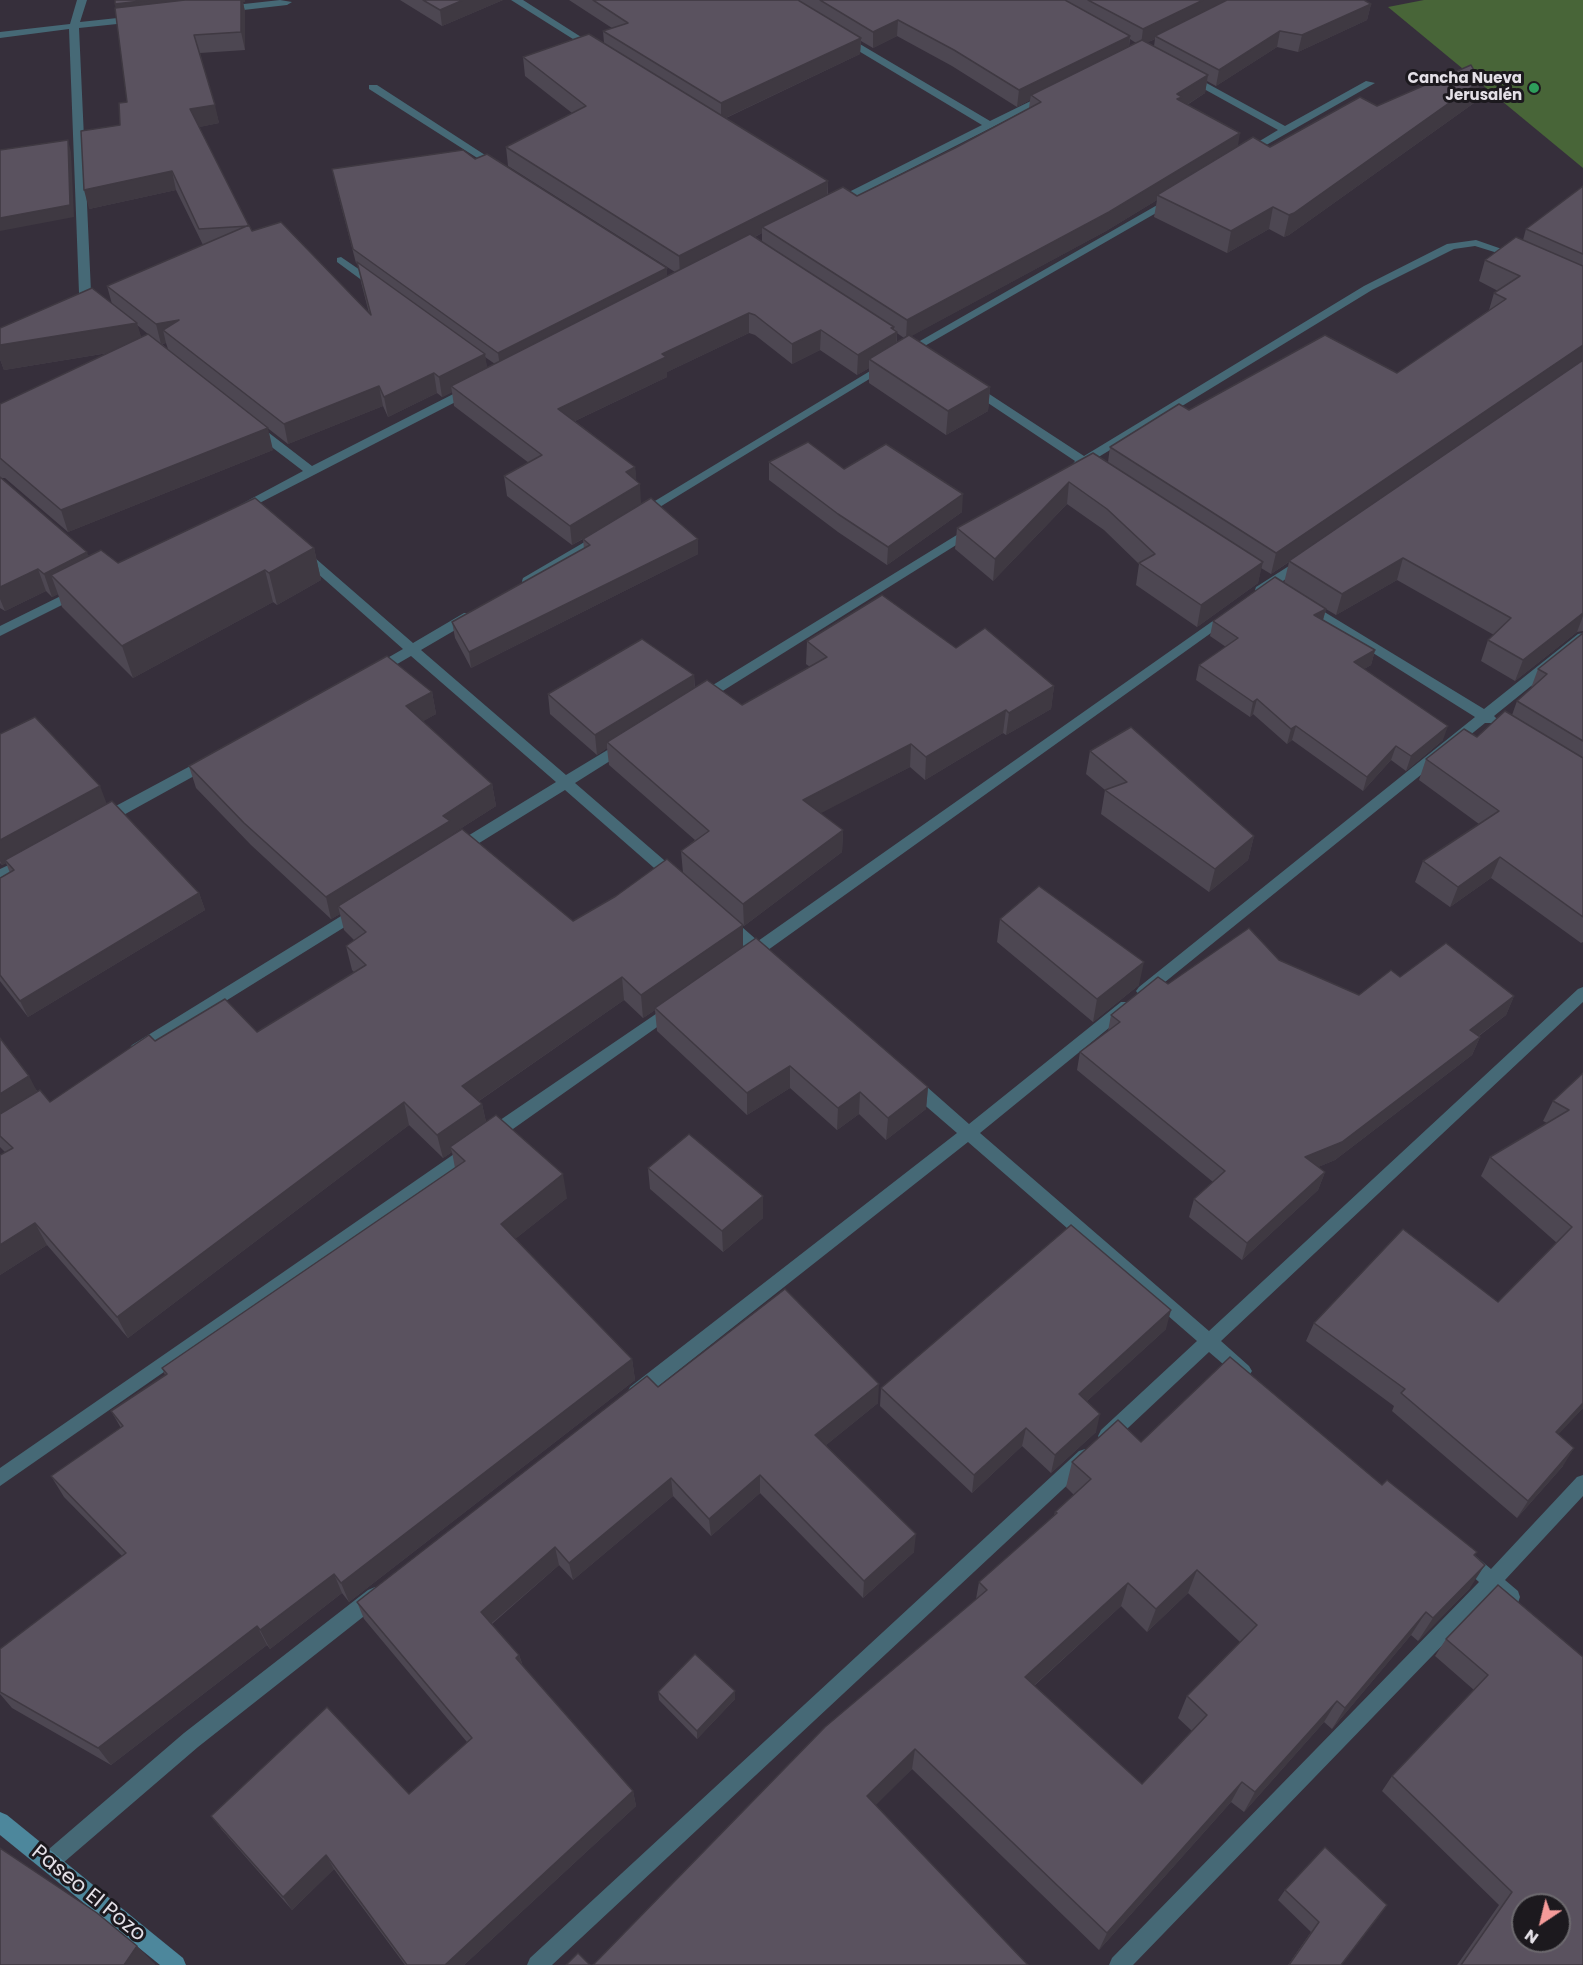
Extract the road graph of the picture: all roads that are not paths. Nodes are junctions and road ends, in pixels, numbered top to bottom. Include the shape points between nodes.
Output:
1 (82, 0) edge
2 (516, 0) edge
3 (286, 2) dead end
4 (219, 10) edge
5 (151, 18) edge
6 (74, 26) junction
7 (0, 35) edge
8 (840, 36) edge
9 (607, 56) edge
10 (1183, 73) edge
11 (1370, 83) dead end
12 (374, 87) dead end
13 (1060, 90) edge
14 (989, 125) junction
15 (1285, 130) junction
16 (1236, 160) edge
17 (512, 175) edge
18 (1188, 189) edge
19 (820, 210) edge
20 (341, 260) dead end
21 (1532, 262) edge
22 (387, 294) edge
23 (113, 315) edge
24 (959, 380) edge
25 (478, 385) edge
26 (245, 419) edge
27 (1083, 461) junction
28 (310, 471) junction
29 (1063, 474) edge
30 (1103, 474) edge
31 (225, 516) edge
32 (627, 521) edge
33 (982, 524) edge
34 (606, 533) edge
35 (290, 543) edge
36 (1310, 556) edge
37 (88, 586) edge
38 (1277, 586) junction
39 (515, 589) edge
40 (484, 607) edge
41 (0, 632) edge
42 (1583, 637) edge
43 (413, 650) junction
44 (361, 678) edge
45 (687, 707) edge
46 (1485, 716) junction
47 (1504, 729) edge
48 (636, 738) edge
49 (217, 757) edge
50 (565, 782) junction
51 (93, 825) edge
52 (41, 853) edge
53 (444, 858) edge
54 (0, 876) edge
55 (688, 889) edge
56 (374, 902) edge
57 (714, 912) edge
58 (758, 950) junction
59 (738, 963) edge
60 (775, 965) edge
61 (1583, 993) edge
62 (689, 998) edge
63 (121, 1059) edge
64 (898, 1072) edge
65 (969, 1133) junction
66 (1208, 1342) junction
67 (1254, 1381) edge
68 (622, 1404) edge
69 (0, 1478) edge
70 (1583, 1483) edge
71 (1455, 1550) edge
72 (1492, 1581) junction
73 (388, 1586) edge
74 (1528, 1611) edge
75 (0, 1822) edge
76 (49, 1862) junction
77 (176, 1965) edge
78 (537, 1965) edge
79 (1119, 1965) edge

1 - 6 street
2 - 9 street
3 - 4 street
5 - 6 street
6 - 7 street
6 - 23 street via 85,293
8 - 14 street
10 - 15 street
11 - 15 street
12 - 17 street
13 - 14 street
14 - 19 street via 835,197
15 - 16 street
18 - 32 street
20 - 22 street
21 - 27 street via 1476,243 1452,246 1368,288
24 - 27 street
25 - 28 street
26 - 28 street
27 - 29 street
27 - 30 street
28 - 31 street via 251,509
33 - 45 street
34 - 39 street
35 - 43 street
36 - 38 street
37 - 41 street
38 - 46 street
38 - 58 street via 1247,600
40 - 43 street
42 - 46 street
43 - 44 street
43 - 50 street
46 - 47 street
46 - 65 street
48 - 50 street
49 - 51 street
50 - 53 street
50 - 55 street
52 - 54 street
56 - 63 street
57 - 58 street
58 - 59 street
58 - 60 street
61 - 66 street
62 - 69 street
64 - 65 street
65 - 66 street
65 - 68 street
66 - 67 street
66 - 78 street
70 - 72 street
71 - 72 street
72 - 74 street
72 - 79 street
73 - 76 street via 191,1740
75 - 76 street, Paseo El Pozo
76 - 77 street, Paseo El Pozo

